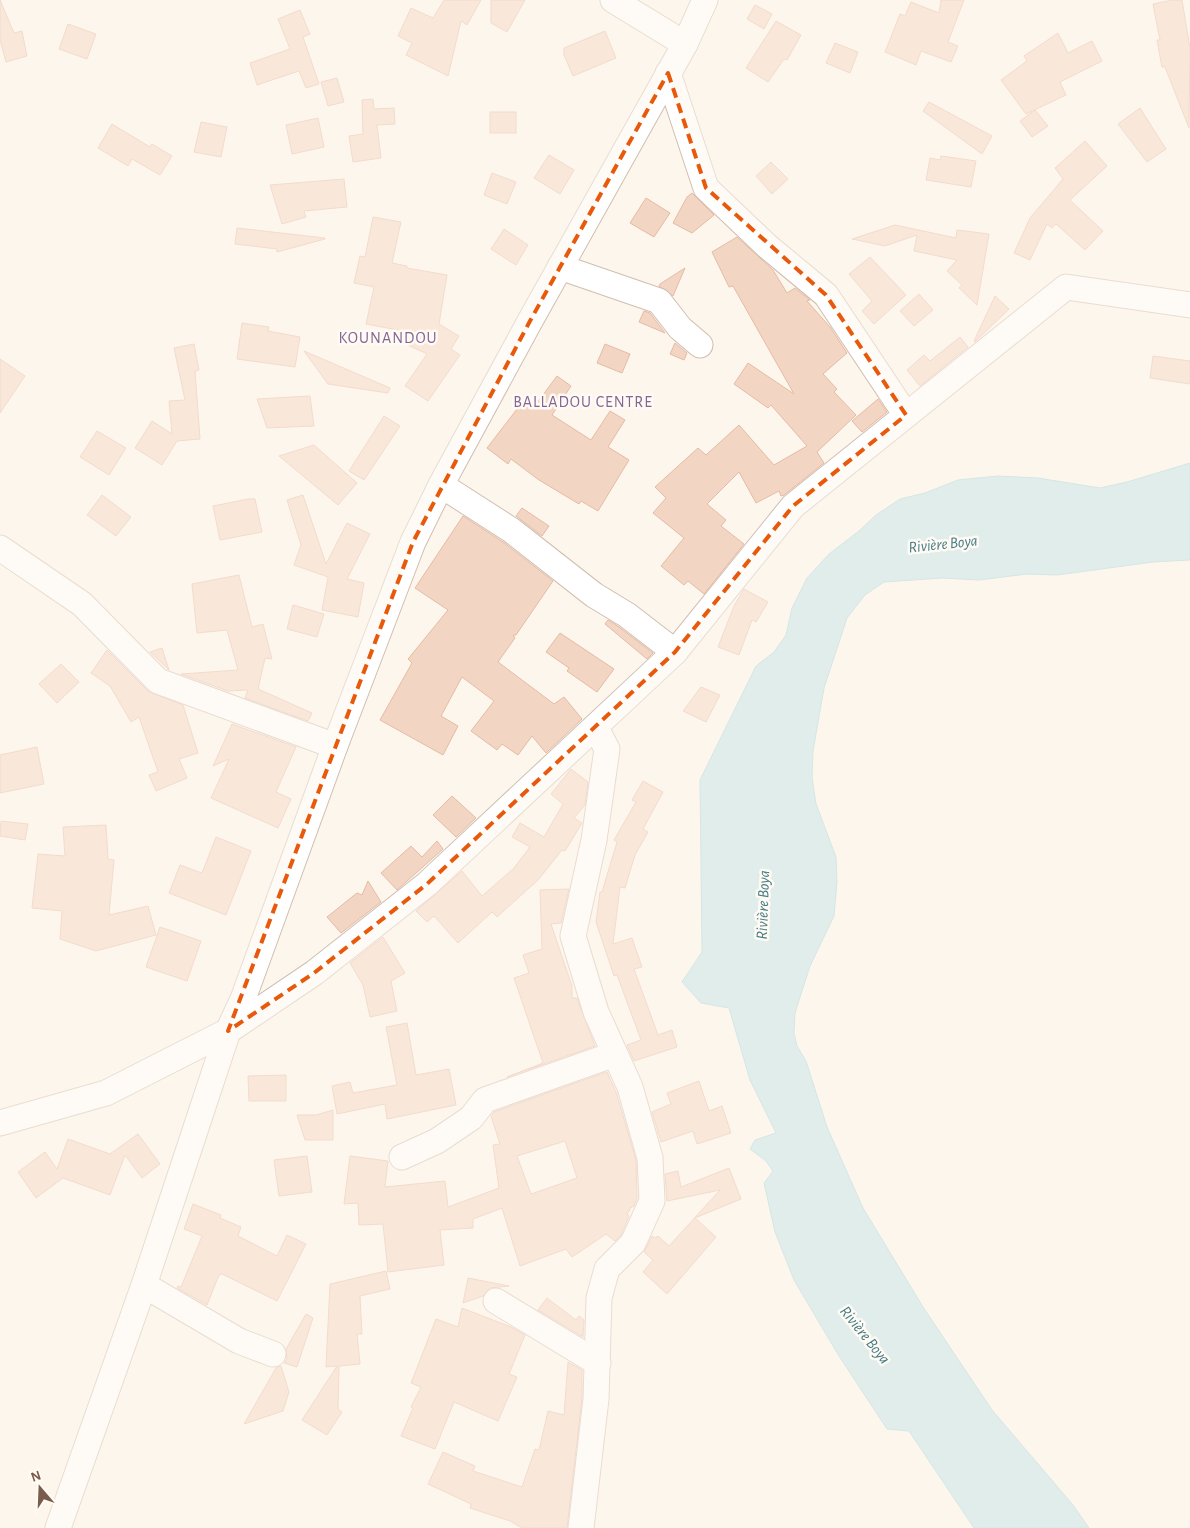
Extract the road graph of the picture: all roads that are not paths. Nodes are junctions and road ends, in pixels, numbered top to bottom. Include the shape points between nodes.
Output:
1 (613, 0) edge
2 (705, 0) edge
3 (685, 44) junction
4 (668, 73) junction
5 (560, 267) junction
6 (1190, 305) edge
7 (700, 345) dead end
8 (906, 415) junction
9 (441, 485) junction
10 (0, 548) edge
11 (675, 652) junction
12 (596, 728) junction
13 (335, 746) junction
14 (228, 1031) junction
15 (615, 1054) junction
16 (0, 1123) edge
17 (402, 1157) dead end
18 (144, 1285) junction
19 (496, 1301) dead end
20 (273, 1354) dead end
21 (598, 1363) junction
22 (58, 1528) edge
23 (581, 1528) edge

1 - 3 street
2 - 3 street
3 - 4 street
4 - 5 street
4 - 8 street via 706,188 767,246 826,294
5 - 7 street via 659,301 680,328
5 - 9 street
6 - 8 street via 1066,287
8 - 11 street via 793,506
9 - 11 street via 511,530 594,595 627,615
9 - 13 street via 413,542
10 - 13 street via 82,604 158,681
11 - 12 street
12 - 14 street via 426,884 314,973
12 - 15 street via 607,749 594,840 573,936 596,1012
13 - 14 street
14 - 16 street via 106,1093
14 - 18 street
15 - 17 street via 485,1100 471,1118 437,1142
15 - 21 street via 630,1087 650,1158 652,1201 633,1243 607,1269 599,1298
18 - 20 street via 231,1337
18 - 22 street
19 - 21 street
21 - 23 street

